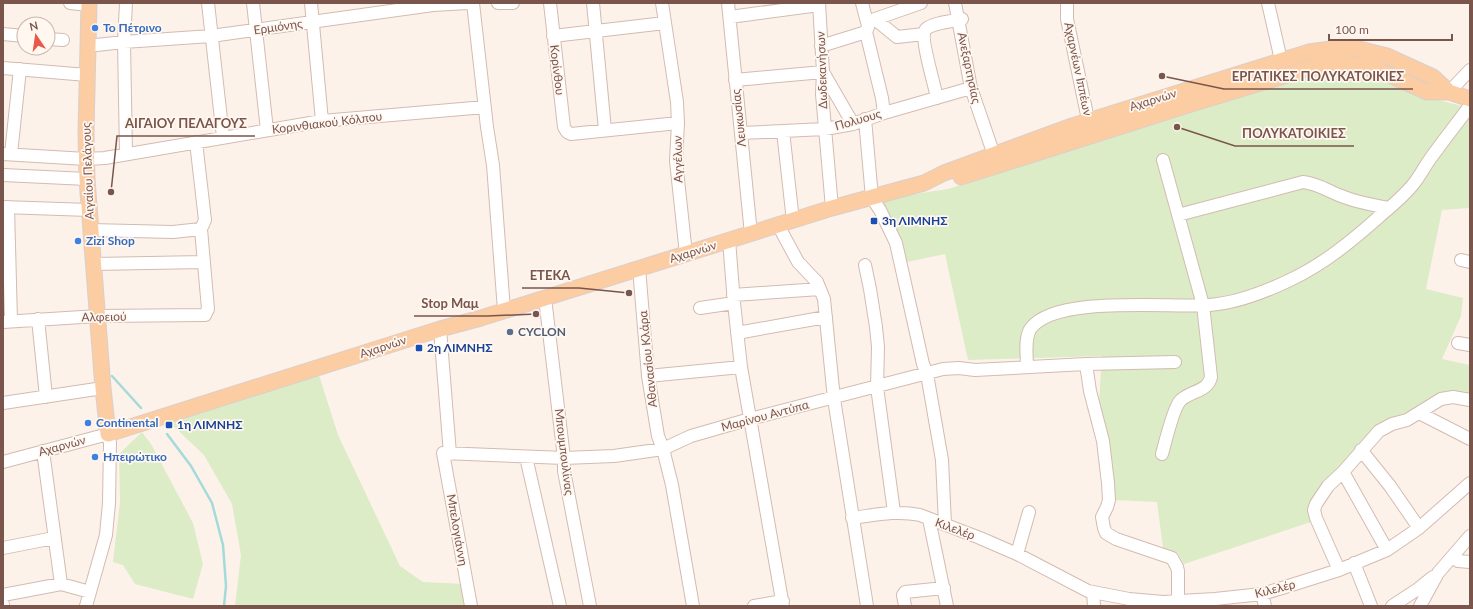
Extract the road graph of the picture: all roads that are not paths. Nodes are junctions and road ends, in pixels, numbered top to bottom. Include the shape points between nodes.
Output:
1 (70, 3) edge
2 (126, 3) edge
3 (208, 3) edge
4 (253, 3) edge
5 (311, 3) edge
6 (468, 3) edge
7 (473, 3) edge
8 (498, 3) edge
9 (513, 3) edge
10 (550, 3) edge
11 (593, 3) edge
12 (662, 3) edge
13 (728, 3) edge
14 (862, 3) edge
15 (921, 3) edge
16 (956, 3) edge
17 (1067, 3) edge
18 (1268, 3) edge
19 (89, 4) edge
20 (433, 4) edge
21 (819, 4) edge
22 (730, 16) junction
23 (960, 19) junction
24 (313, 23) junction
25 (665, 23) junction
26 (870, 26) junction
27 (256, 30) junction
28 (596, 30) junction
29 (3, 34) edge
30 (924, 34) junction
31 (16, 35) edge
32 (211, 36) junction
33 (553, 36) junction
34 (56, 40) edge
35 (63, 40) dead end
36 (124, 42) junction
37 (87, 46) junction
38 (822, 46) junction
39 (1281, 60) junction
40 (3, 68) edge
41 (20, 69) junction
42 (1470, 70) edge
43 (823, 72) junction
44 (87, 75) junction
45 (735, 80) junction
46 (971, 88) junction
47 (1449, 92) junction
48 (937, 98) junction
49 (1470, 99) edge
50 (1470, 106) edge
51 (485, 107) junction
52 (884, 113) junction
53 (322, 121) junction
54 (1088, 121) junction
55 (859, 122) junction
56 (678, 123) junction
57 (825, 129) junction
58 (267, 130) junction
59 (605, 130) junction
60 (783, 132) junction
61 (740, 133) junction
62 (571, 134) joint
63 (1092, 135) junction
64 (223, 137) junction
65 (196, 142) junction
66 (7, 154) edge
67 (126, 154) junction
68 (994, 155) junction
69 (86, 159) junction
70 (1163, 160) dead end
71 (3, 175) edge
72 (87, 179) junction
73 (924, 183) junction
74 (872, 198) junction
75 (6, 207) edge
76 (832, 208) junction
77 (1389, 208) junction
78 (89, 210) junction
79 (1178, 215) junction
80 (793, 220) junction
81 (778, 225) junction
82 (201, 229) junction
83 (91, 230) junction
84 (751, 234) junction
85 (729, 240) junction
86 (686, 254) junction
87 (204, 262) junction
88 (94, 264) junction
89 (865, 265) dead end
90 (639, 268) junction
91 (6, 271) edge
92 (820, 289) junction
93 (545, 298) junction
94 (733, 299) junction
95 (1203, 305) junction
96 (700, 308) dead end
97 (504, 310) junction
98 (98, 316) junction
99 (826, 317) junction
100 (38, 319) junction
101 (7, 322) edge
102 (440, 329) junction
103 (737, 333) junction
104 (1174, 362) dead end
105 (1086, 364) junction
106 (741, 367) junction
107 (1027, 367) junction
108 (927, 374) junction
109 (648, 376) junction
110 (876, 386) junction
111 (103, 388) junction
112 (46, 397) junction
113 (834, 398) junction
114 (1470, 400) edge
115 (3, 404) edge
116 (1419, 413) junction
117 (750, 419) junction
118 (108, 434) junction
119 (1470, 439) edge
120 (663, 449) junction
121 (1361, 450) junction
122 (43, 451) junction
123 (447, 454) junction
124 (1162, 454) dead end
125 (526, 457) junction
126 (564, 458) junction
127 (3, 462) edge
128 (1342, 472) junction
129 (1470, 483) edge
130 (894, 512) junction
131 (1029, 512) dead end
132 (852, 518) junction
133 (929, 519) junction
134 (945, 524) junction
135 (1419, 528) junction
136 (1470, 536) edge
137 (54, 538) junction
138 (3, 548) edge
139 (1387, 550) junction
140 (1017, 554) junction
141 (1453, 556) junction
142 (1470, 562) edge
143 (1354, 563) junction
144 (1339, 570) junction
145 (1438, 573) junction
146 (61, 584) junction
147 (944, 588) junction
148 (90, 592) junction
149 (1093, 592) junction
150 (1262, 594) junction
151 (3, 595) edge
152 (1178, 601) junction
153 (783, 604) edge
154 (1163, 604) edge
155 (1424, 605) edge
156 (86, 606) edge
157 (471, 606) edge
158 (560, 606) edge
159 (590, 606) edge
160 (693, 606) edge
161 (754, 606) edge
162 (867, 606) edge
163 (905, 606) edge
164 (947, 606) edge
165 (1094, 606) edge
166 (1265, 606) edge
167 (1372, 606) edge
168 (1394, 606) edge

1 - 19 street
2 - 36 street
3 - 32 street
4 - 27 street
5 - 24 street
6 - 20 street, Ερμιόνης
7 - 51 street
8 - 9 street
10 - 33 street, Κορίνθου
11 - 28 street
12 - 25 street
13 - 22 street, Λευκωσίας
14 - 26 street
15 - 26 street
16 - 23 street, Ανεξαρτησίας
17 - 54 street, Αχαρνέων Ιππέων via 1067,19
18 - 39 street
19 - 37 main road, Αιγαίου Πελάγους
20 - 24 street, Ερμιόνης
21 - 22 street
21 - 38 street, Δωδεκανήσων
22 - 45 street, Λευκωσίας
23 - 30 street via 931,26
23 - 46 street, Ανεξαρτησίας
24 - 27 street, Ερμιόνης
24 - 53 street
25 - 28 street
25 - 56 street
26 - 30 street via 897,37
26 - 38 street
26 - 52 street
27 - 32 street, Ερμιόνης
27 - 58 street
28 - 33 street
28 - 59 street
29 - 31 street
30 - 48 street via 924,45
32 - 36 street, Ερμιόνης
32 - 64 street
33 - 62 street, Κορίνθου via 564,126
34 - 35 street
36 - 37 street, Ερμιόνης
36 - 67 street
37 - 44 main road, Αιγαίου Πελάγους
38 - 43 street, Δωδεκανήσων
39 - 47 main road, Αχαρνών via 1323,49 1355,48 1371,51 1400,61 1433,78
39 - 54 main road, Αχαρνών
40 - 41 street
41 - 44 street
41 - 66 street
42 - 47 street
43 - 45 street
43 - 55 street
43 - 57 street, Δωδεκανήσων
44 - 69 main road, Αιγαίου Πελάγους
45 - 61 street, Λευκωσίας
46 - 48 street, Πολυους
46 - 68 street, Ανεξαρτησίας
47 - 49 main road, Αχαρνών
47 - 63 main road, Αχαρνών via 1427,92 1374,68 1361,65 1323,64
48 - 52 street, Πολυους
50 - 77 street via 1415,183
51 - 53 street, Κορινθιακού Κόλπου
51 - 97 street via 493,164
52 - 55 street, Πολυους
53 - 58 street, Κορινθιακού Κόλπου
54 - 63 street, Αχαρνέων Ιππέων
54 - 68 main road, Αχαρνών
55 - 57 street, Πολυους
55 - 74 street
56 - 59 street, Αγγέλων
56 - 86 street, Αγγέλων via 676,161
57 - 60 street, Πολυους
57 - 76 street, Δωδεκανήσων
58 - 64 street, Κορινθιακού Κόλπου
59 - 62 street, Αγγέλων
60 - 61 street, Πολυους
60 - 80 street
61 - 84 street, Λευκωσίας
63 - 73 main road, Αχαρνών via 947,182
64 - 65 street, Κορινθιακού Κόλπου
65 - 67 street, Κορινθιακού Κόλπου
65 - 82 street via 205,220
66 - 69 street, Κορινθιακού Κόλπου
67 - 69 street, Κορινθιακού Κόλπου
68 - 73 main road, Αχαρνών
69 - 72 main road, Αιγαίου Πελάγους
70 - 79 street
71 - 72 street
72 - 78 main road, Αιγαίου Πελάγους
73 - 74 main road, Αχαρνών
74 - 76 main road, Αχαρνών
74 - 108 street via 896,243
75 - 78 street
75 - 91 street
76 - 80 main road, Αχαρνών
77 - 79 street via 1358,202 1315,183 1304,182
77 - 95 street via 1338,250 1291,279 1236,301
78 - 83 main road, Αιγαίου Πελάγους
79 - 95 street
80 - 81 main road, Αχαρνών
81 - 84 main road, Αχαρνών
81 - 92 street via 798,262
82 - 83 street via 173,232
82 - 87 street
83 - 88 main road, Αιγαίου Πελάγους
84 - 85 main road, Αχαρνών
85 - 86 main road, Αχαρνών
85 - 94 street
86 - 90 main road, Αχαρνών
87 - 88 street
87 - 98 street, Αλφειού via 208,309 205,315
88 - 98 main road, Αιγαίου Πελάγους
89 - 110 street via 878,346
90 - 93 main road, Αχαρνών
90 - 109 street, Αθανασίου Κλάρα
91 - 101 street
92 - 94 street
92 - 99 street via 824,298
93 - 97 main road, Αχαρνών
93 - 126 street, Μπουμπουλίνας
94 - 96 street
94 - 103 street
95 - 107 street via 1089,306 1055,313 1029,330
95 - 124 street via 1210,382 1180,401
97 - 102 main road, Αχαρνών
98 - 100 street, Αλφειού
98 - 111 main road, Αιγαίου Πελάγους
99 - 103 street
99 - 113 street
100 - 101 street, Αλφειού
100 - 112 street
102 - 118 main road, Αχαρνών
102 - 123 street, Μπελογιάννη
103 - 106 street
104 - 105 street, Μαρίνου Αντύπα
105 - 107 street, Μαρίνου Αντύπα
105 - 152 street via 1103,441 1108,483 1108,507 1102,516 1104,528 1106,533 1116,539 1172,558 1178,571
106 - 109 street
106 - 117 street
107 - 108 street, Μαρίνου Αντύπα via 975,370 952,368
108 - 110 street, Μαρίνου Αντύπα
108 - 134 street via 942,460
109 - 120 street, Αθανασίου Κλάρα via 658,436
110 - 113 street, Μαρίνου Αντύπα
110 - 130 street
111 - 112 street
111 - 118 main road, Αιγαίου Πελάγους
112 - 115 street
113 - 117 street, Μαρίνου Αντύπα
113 - 132 street
114 - 116 street via 1453,397 1440,399
116 - 119 street
116 - 121 street via 1379,431
117 - 120 street, Μαρίνου Αντύπα via 691,436
117 - 153 street
118 - 122 street, Αχαρνών
118 - 148 street, Αιγαίου Πελάγους via 106,454 109,503 106,535
120 - 126 street, Μαρίνου Αντύπα via 614,456
120 - 160 street, Αθανασίου Κλάρα via 672,485
121 - 128 street
121 - 135 street
122 - 127 street, Αχαρνών
122 - 137 street
123 - 125 street, Μαρίνου Αντύπα
123 - 157 street, Μπελογιάννη
125 - 126 street, Μαρίνου Αντύπα
125 - 158 street
126 - 159 street, Μπουμπουλίνας via 564,471
128 - 139 street
128 - 144 street via 1328,486 1314,510
129 - 135 street, Κιλελέρ
130 - 132 street, Κιλελέρ
130 - 133 street, Κιλελέρ via 909,512
131 - 140 street
132 - 162 street
133 - 134 street, Κιλελέρ
133 - 147 street
134 - 140 street, Κιλελέρ
135 - 139 street, Κιλελέρ
136 - 141 street
137 - 138 street
137 - 146 street
139 - 143 street, Κιλελέρ
140 - 149 street, Κιλελέρ
141 - 142 street via 1458,561
141 - 145 street
143 - 144 street, Κιλελέρ
143 - 167 street
144 - 150 street, Κιλελέρ
145 - 155 street
145 - 168 street
146 - 148 street
146 - 151 street
147 - 163 street via 905,592
147 - 164 street
148 - 156 street, Αιγαίου Πελάγους
149 - 154 street, Κιλελέρ
149 - 165 street
150 - 152 street, Κιλελέρ
150 - 166 street
152 - 154 street, Κιλελέρ
153 - 161 street

